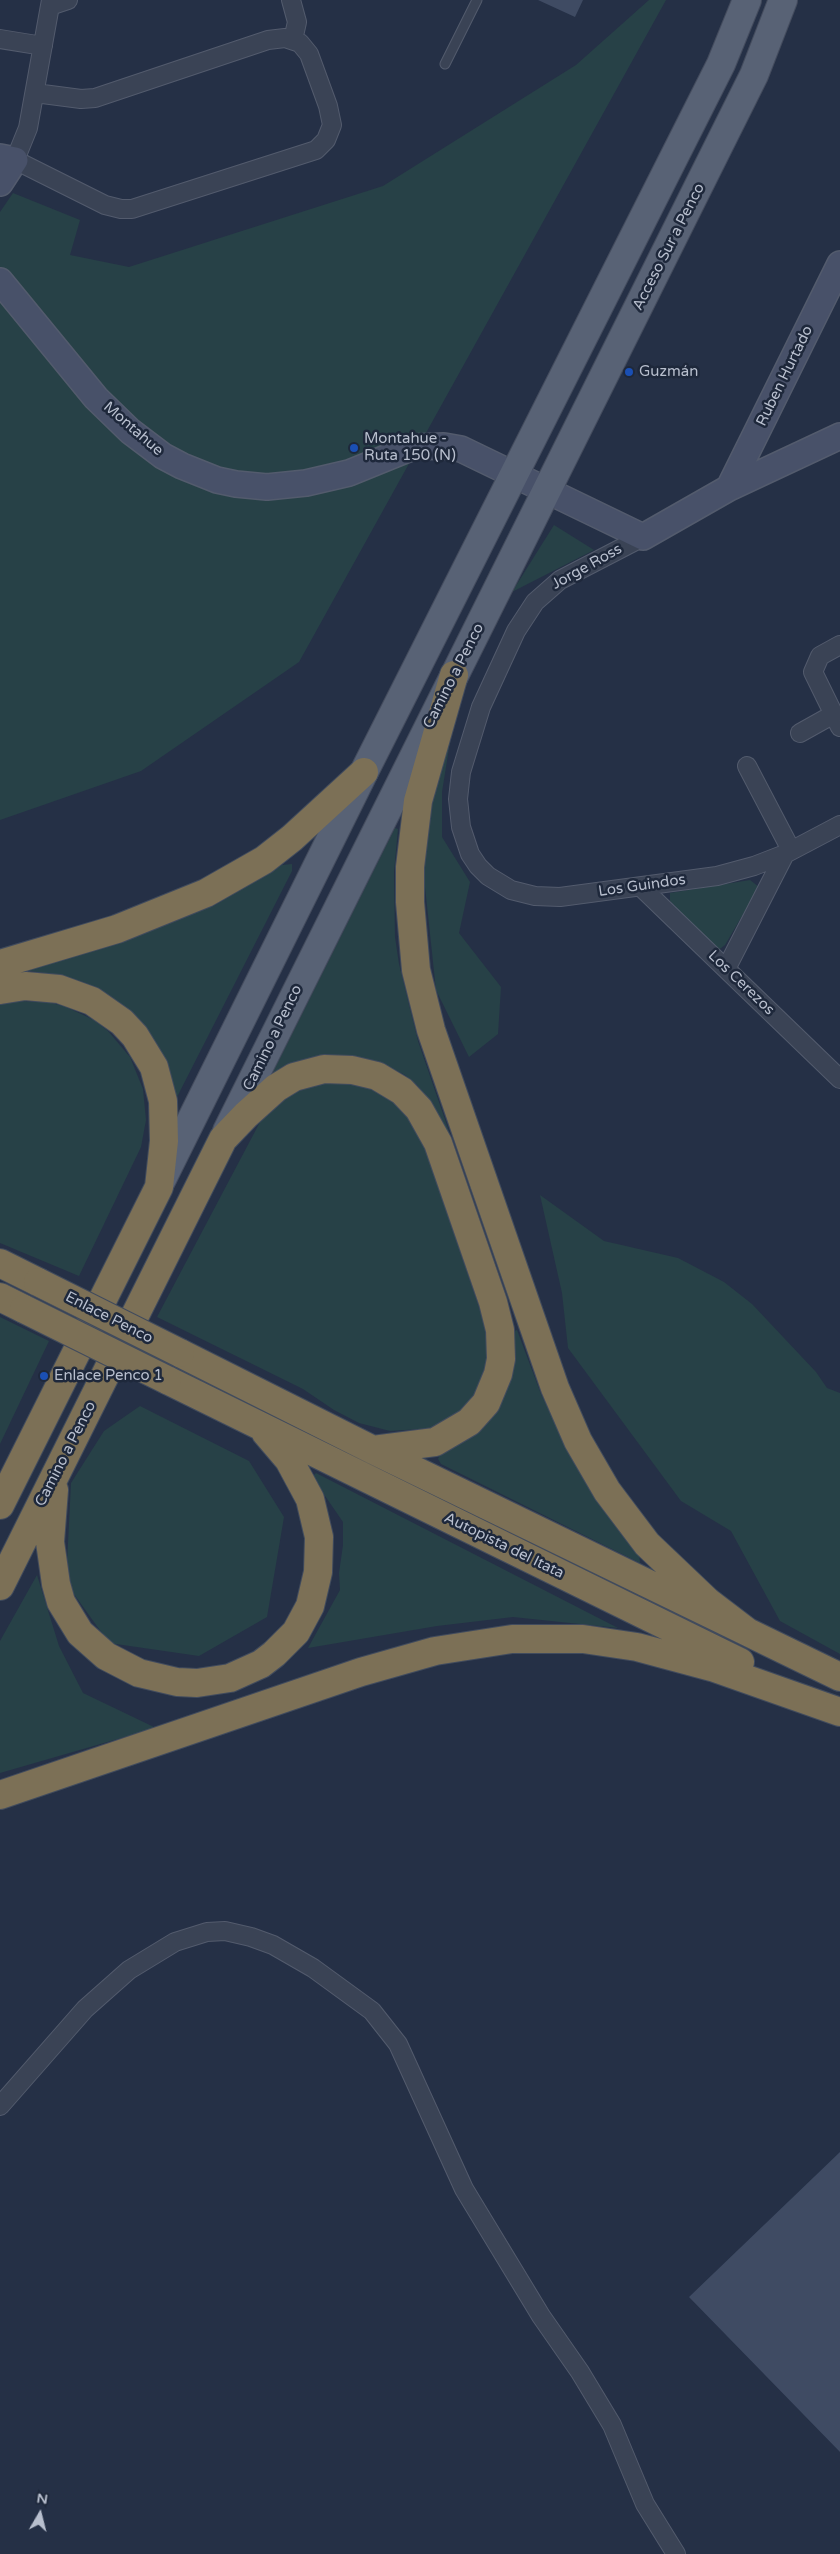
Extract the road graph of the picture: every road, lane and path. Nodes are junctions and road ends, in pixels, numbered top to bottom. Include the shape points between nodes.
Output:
1 (68, 0) edge
2 (290, 0) edge
3 (477, 0) edge
4 (747, 0) edge
5 (784, 0) edge
6 (51, 3) edge
7 (0, 39) edge
8 (293, 40) junction
9 (43, 46) junction
10 (445, 64) dead end
11 (35, 93) junction
12 (7, 159) edge
13 (0, 183) edge
14 (840, 264) edge
15 (0, 281) edge
16 (840, 436) edge
17 (514, 475) junction
18 (729, 488) junction
19 (547, 491) junction
20 (643, 537) junction
21 (840, 645) edge
22 (454, 675) junction
23 (837, 720) edge
24 (800, 733) dead end
25 (747, 766) dead end
26 (364, 772) junction
27 (840, 825) edge
28 (788, 852) junction
29 (499, 884) joint
30 (641, 887) junction
31 (0, 964) edge
32 (726, 969) junction
33 (0, 990) edge
34 (840, 1079) edge
35 (223, 1139) junction
36 (158, 1187) junction
37 (0, 1263) edge
38 (12, 1303) edge
39 (180, 1353) joint
40 (167, 1380) joint
41 (258, 1425) junction
42 (373, 1450) junction
43 (58, 1469) junction
44 (0, 1505) edge
45 (0, 1586) edge
46 (746, 1631) junction
47 (840, 1677) edge
48 (840, 1712) edge
49 (0, 1795) edge
50 (0, 2106) edge
51 (676, 2554) edge

1 - 6 street
2 - 8 street via 297,22
3 - 10 lane
4 - 17 main road via 721,64
5 - 19 main road, Acceso Sur a Penco via 754,75
6 - 9 street
7 - 9 street
8 - 11 street via 268,40 95,98
8 - 12 street via 309,54 331,115 330,134 316,150 121,210
9 - 11 street
11 - 12 street via 26,138
12 - 13 street
14 - 18 street, Ruben Hurtado
15 - 17 street, Montahue via 113,415 163,456 199,474 254,486 306,484 348,473 398,451 428,445 460,449
16 - 18 street, Jorge Ross
17 - 19 street, Montahue
17 - 26 main road
18 - 20 street, Jorge Ross
19 - 20 street, Montahue
19 - 22 main road, Camino a Penco
20 - 29 street, Jorge Ross via 560,580 535,602 516,631 486,693 461,772 459,812 470,854
21 - 23 street via 820,656 813,672
22 - 35 main road, Camino a Penco
22 - 46 highway via 418,801 410,867 414,953 431,1030 555,1388 578,1441 607,1491 647,1544 708,1602
23 - 24 street
25 - 28 street
26 - 31 highway via 264,860 206,893 124,927
26 - 36 main road
27 - 28 street, Los Guindos
28 - 30 street, Los Guindos via 717,876
28 - 32 street
29 - 30 street, Los Guindos via 523,894 547,898
30 - 32 street, Los Cerezos
32 - 34 street, Los Cerezos
33 - 36 highway via 42,987 76,994 107,1009 135,1036 154,1067 163,1101 164,1141
35 - 42 highway via 276,1088 294,1078 324,1069 365,1072 390,1082 412,1101 433,1132 498,1316 502,1345 498,1374 486,1403 459,1430 435,1442
35 - 43 highway, Camino a Penco
36 - 44 highway
37 - 39 highway, Enlace Penco, bridge
38 - 40 highway, Enlace Penco, bridge
39 - 42 highway, Autopista del Itata
40 - 41 highway, Autopista del Itata
41 - 43 highway via 289,1460 310,1499 319,1537 318,1572 307,1613 286,1644 261,1664 222,1679 177,1682 139,1673 106,1656 80,1633 61,1602 52,1566 51,1517
41 - 48 highway, Autopista del Itata
42 - 46 highway, Autopista del Itata
43 - 45 highway, Camino a Penco
46 - 47 highway, Autopista del Itata
48 - 49 highway via 715,1668 637,1647 561,1638 490,1641 435,1651 361,1672
50 - 51 street via 85,2009 129,1970 175,1942 206,1932 225,1931 273,1945 313,1968 372,2011 398,2044 464,2189 612,2425 645,2504

